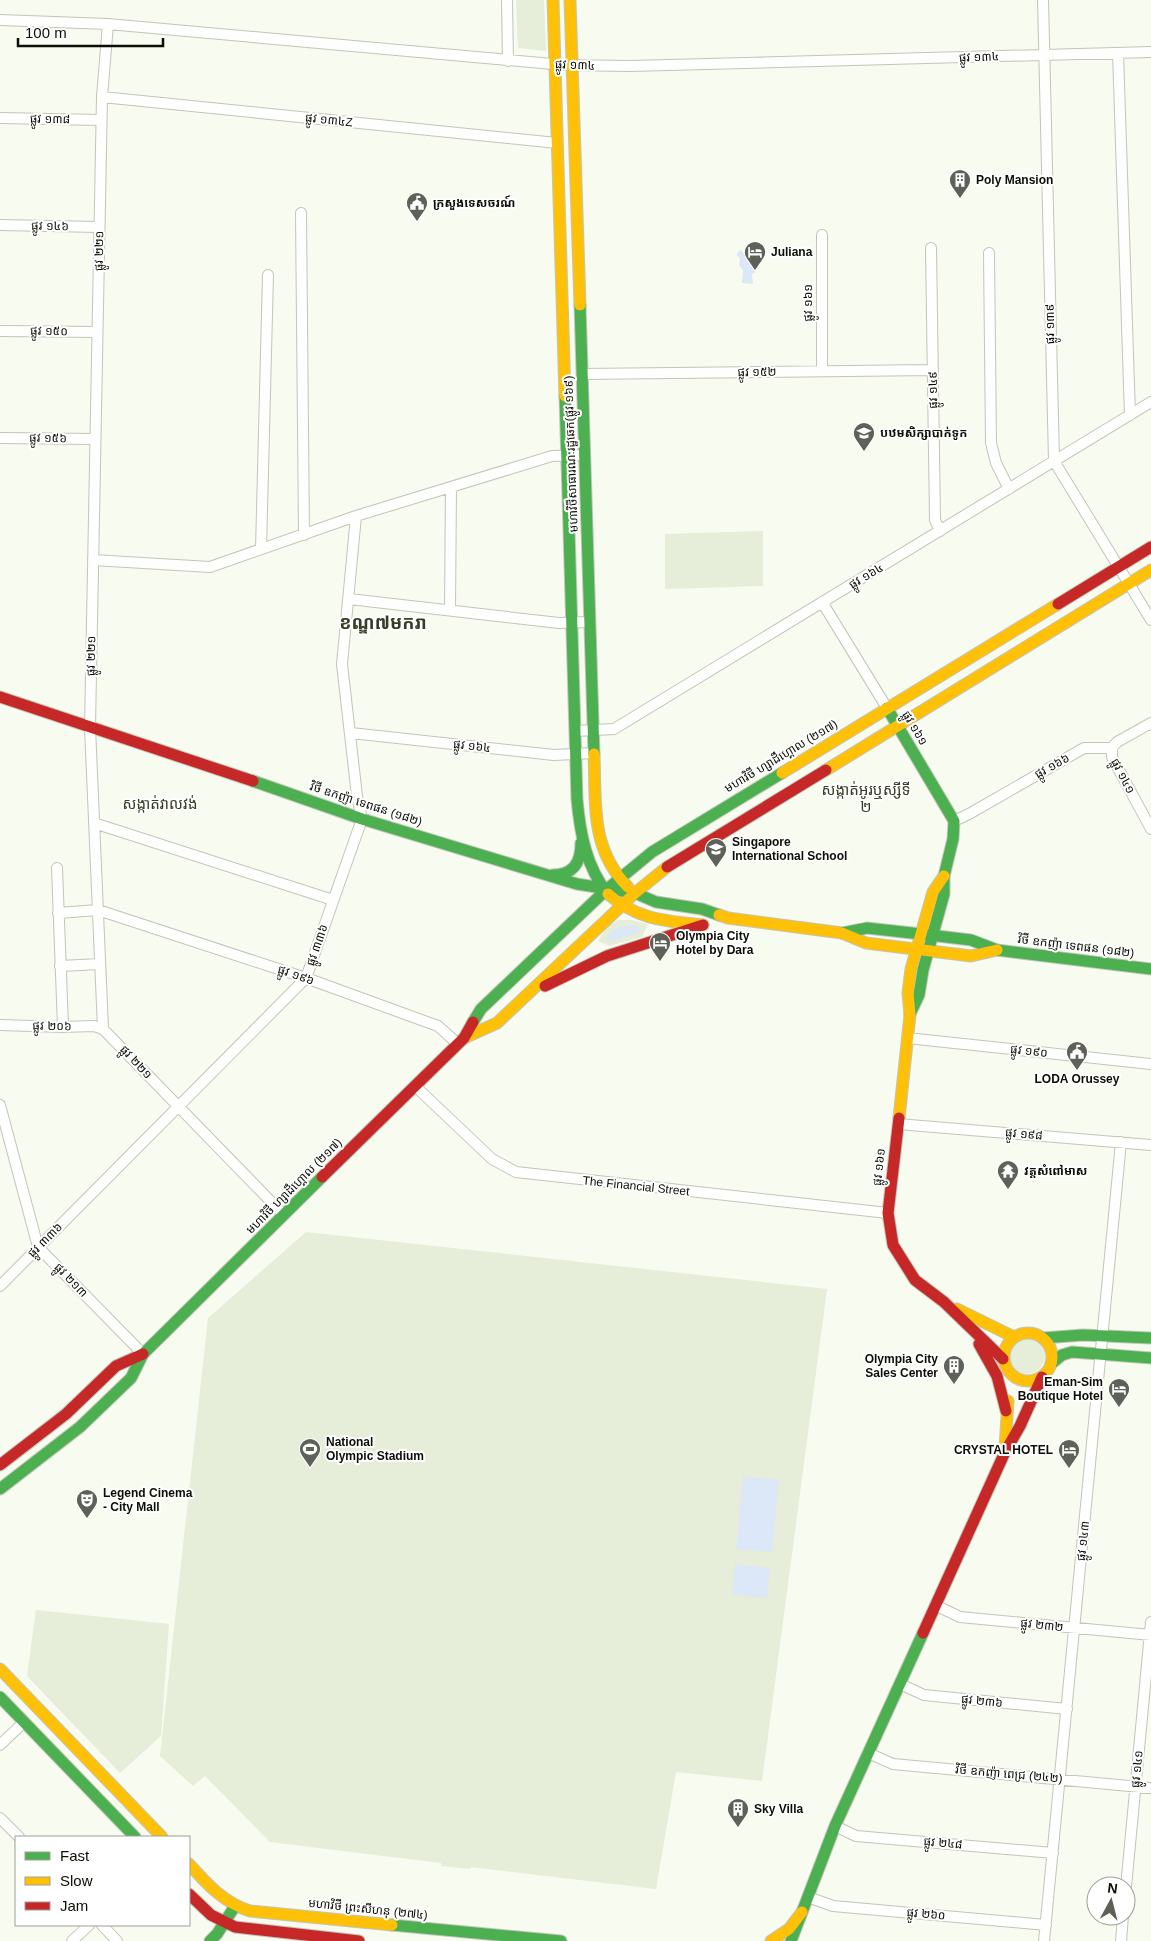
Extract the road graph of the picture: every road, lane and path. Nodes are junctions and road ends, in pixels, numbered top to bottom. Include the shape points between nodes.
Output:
1 (507, 0) edge
2 (1043, 0) edge
3 (570, 1) edge
4 (553, 2) edge
5 (0, 20) edge
6 (108, 24) junction
7 (1151, 52) edge
8 (1118, 53) junction
9 (1044, 55) junction
10 (508, 61) junction
11 (555, 65) junction
12 (572, 66) junction
13 (102, 97) junction
14 (0, 118) edge
15 (101, 120) junction
16 (557, 143) junction
17 (301, 213) dead end
18 (0, 225) edge
19 (99, 226) junction
20 (822, 235) dead end
21 (931, 248) dead end
22 (989, 253) dead end
23 (268, 275) dead end
24 (0, 331) edge
25 (97, 332) junction
26 (933, 370) junction
27 (822, 371) junction
28 (582, 374) junction
29 (1151, 402) edge
30 (1130, 415) junction
31 (0, 438) edge
32 (95, 439) junction
33 (584, 455) junction
34 (567, 456) junction
35 (1054, 462) junction
36 (451, 487) junction
37 (1009, 489) junction
38 (356, 516) junction
39 (940, 531) junction
40 (304, 534) junction
41 (1151, 547) edge
42 (261, 550) junction
43 (93, 560) junction
44 (1118, 567) junction
45 (1151, 570) edge
46 (1128, 583) junction
47 (350, 599) junction
48 (822, 602) junction
49 (450, 610) junction
50 (1151, 620) edge
51 (572, 622) junction
52 (590, 622) junction
53 (0, 697) edge
54 (887, 708) junction
55 (1151, 723) edge
56 (897, 725) junction
57 (90, 727) junction
58 (593, 730) junction
59 (575, 731) junction
60 (351, 733) junction
61 (1112, 748) junction
62 (594, 753) junction
63 (576, 754) junction
64 (721, 808) junction
65 (362, 818) junction
66 (954, 821) junction
67 (94, 824) junction
68 (733, 826) junction
69 (1151, 828) edge
70 (580, 834) junction
71 (57, 868) dead end
72 (536, 873) junction
73 (618, 878) junction
74 (606, 890) junction
75 (635, 893) junction
76 (333, 900) junction
77 (622, 906) junction
78 (98, 910) junction
79 (58, 913) junction
80 (728, 918) junction
81 (703, 925) junction
82 (842, 933) junction
83 (927, 935) junction
84 (916, 950) junction
85 (997, 950) junction
86 (929, 951) junction
87 (100, 964) junction
88 (60, 966) junction
89 (1151, 969) edge
90 (306, 978) junction
91 (526, 996) junction
92 (910, 1015) junction
93 (0, 1025) edge
94 (63, 1027) junction
95 (103, 1029) junction
96 (907, 1038) junction
97 (461, 1041) junction
98 (1151, 1064) edge
99 (415, 1086) junction
100 (0, 1104) edge
101 (178, 1107) junction
102 (898, 1124) junction
103 (1122, 1142) junction
104 (1151, 1145) edge
105 (888, 1213) junction
106 (284, 1215) junction
107 (38, 1247) junction
108 (0, 1286) edge
109 (944, 1302) junction
110 (962, 1320) junction
111 (1103, 1334) junction
112 (1014, 1337) junction
113 (1043, 1338) junction
114 (1151, 1338) edge
115 (143, 1354) junction
116 (1101, 1354) junction
117 (1003, 1358) junction
118 (1151, 1358) edge
119 (1051, 1364) junction
120 (1012, 1376) junction
121 (1042, 1377) junction
122 (1006, 1410) junction
123 (1005, 1452) junction
124 (0, 1465) edge
125 (0, 1489) edge
126 (936, 1605) junction
127 (1151, 1622) edge
128 (1074, 1628) junction
129 (1150, 1635) edge
130 (0, 1669) edge
131 (900, 1684) junction
132 (0, 1697) edge
133 (1067, 1710) junction
134 (24, 1722) junction
135 (0, 1745) edge
136 (868, 1753) junction
137 (1060, 1779) junction
138 (1135, 1786) junction
139 (1151, 1788) edge
140 (0, 1818) edge
141 (835, 1826) junction
142 (17, 1836) edge
143 (133, 1836) edge
144 (161, 1836) edge
145 (1053, 1853) junction
146 (190, 1865) edge
147 (1127, 1876) edge
148 (190, 1895) edge
149 (808, 1897) junction
150 (235, 1906) junction
151 (258, 1912) junction
152 (802, 1912) junction
153 (224, 1923) junction
154 (1046, 1925) junction
155 (88, 1926) edge
156 (103, 1926) edge
157 (1122, 1926) edge
158 (255, 1936) edge
159 (72, 1941) edge
160 (117, 1941) edge
161 (210, 1941) edge
162 (359, 1941) edge
163 (560, 1941) edge
164 (772, 1941) edge
165 (791, 1941) edge
166 (1044, 1941) edge
167 (1121, 1941) edge

1 - 10 street
2 - 9 street, ផ្លូវ ១៣៩
3 - 12 main road, មហាវិថីសាធារណៈរដ្ឋឆេក(ផ្លូវ ១៦៩)
4 - 11 main road, មហាវិថីសាធារណៈរដ្ឋឆេក(ផ្លូវ ១៦៩)
5 - 6 street, ផ្លូវ ១៣៤
6 - 10 street, ផ្លូវ ១៣៤
6 - 13 street, ផ្លូវ ២២១
7 - 8 street, ផ្លូវ ១៣៤
8 - 9 street, ផ្លូវ ១៣៤
8 - 30 street
9 - 12 street, ផ្លូវ ១៣៤
9 - 35 street, ផ្លូវ ១៣៩
10 - 11 street, ផ្លូវ ១៣៤
11 - 12 street, ផ្លូវ ១៣៤
11 - 16 main road, មហាវិថីសាធារណៈរដ្ឋឆេក(ផ្លូវ ១៦៩)
12 - 28 main road, មហាវិថីសាធារណៈរដ្ឋឆេក(ផ្លូវ ១៦៩)
13 - 15 street, ផ្លូវ ២២១
13 - 16 street, ផ្លូវ ១៣៤Z
14 - 15 street, ផ្លូវ ១៣៨
15 - 19 street, ផ្លូវ ២២១
16 - 34 main road, មហាវិថីសាធារណៈរដ្ឋឆេក(ផ្លូវ ១៦៩)
17 - 40 street
18 - 19 street, ផ្លូវ ១៤៦
19 - 25 street, ផ្លូវ ២២១
20 - 27 street, ផ្លូវ ១៦១
21 - 26 street, ផ្លូវ ១៤៩
22 - 37 street via 991,443 996,463
23 - 42 street
24 - 25 street, ផ្លូវ ១៥០
25 - 32 street, ផ្លូវ ២២១
26 - 27 street, ផ្លូវ ១៥២
26 - 39 street, ផ្លូវ ១៤៩ via 934,520
27 - 28 street, ផ្លូវ ១៥២
28 - 33 main road, មហាវិថីសាធារណៈរដ្ឋឆេក(ផ្លូវ ១៦៩)
29 - 30 street, ផ្លូវ ១៦៤
30 - 35 street, ផ្លូវ ១៦៤
31 - 32 street, ផ្លូវ ១៥៦
32 - 43 street, ផ្លូវ ២២១
33 - 34 street
33 - 52 main road, មហាវិថីសាធារណៈរដ្ឋឆេក(ផ្លូវ ១៦៩)
34 - 36 street via 552,456
34 - 51 main road, មហាវិថីសាធារណៈរដ្ឋឆេក(ផ្លូវ ១៦៩)
35 - 37 street, ផ្លូវ ១៦៤
35 - 44 street, ផ្លូវ ១៣៩
36 - 38 street
36 - 49 street
37 - 39 street, ផ្លូវ ១៦៤
38 - 40 street
38 - 47 street
39 - 48 street, ផ្លូវ ១៦៤
40 - 42 street
41 - 44 main road, មហាវិថី ហ្សាដឹហ្គោល (២១៧)
42 - 43 street via 210,566
43 - 57 street, ផ្លូវ ២២១
44 - 46 street, ផ្លូវ ១៣៩
44 - 54 main road, មហាវិថី ហ្សាដឹហ្គោល (២១៧)
45 - 46 main road, មហាវិថី ហ្សាដឹហ្គោល (២១៧)
46 - 50 street, ផ្លូវ ១៣៩
46 - 56 main road, មហាវិថី ហ្សាដឹហ្គោល (២១៧)
47 - 49 street
47 - 60 street via 342,664
48 - 54 street, ផ្លូវ ១៦១
48 - 58 street, ផ្លូវ ១៦៤ via 614,729
49 - 51 street
51 - 52 street
51 - 59 main road, មហាវិថីសាធារណៈរដ្ឋឆេក(ផ្លូវ ១៦៩)
52 - 58 main road, មហាវិថីសាធារណៈរដ្ឋឆេក(ផ្លូវ ១៦៩)
53 - 57 main road, វិថី ឧកញ៉ា ទេពផន (១៨២)
54 - 56 main road, ផ្លូវ ១៦១
54 - 64 main road, មហាវិថី ហ្សាដឹហ្គោល (២១៧)
55 - 61 street
56 - 66 main road, ផ្លូវ ១៦១
56 - 68 main road, មហាវិថី ហ្សាដឹហ្គោល (២១៧)
57 - 65 main road, វិថី ឧកញ៉ា ទេពផន (១៨២)
57 - 67 street, ផ្លូវ ២២១
58 - 59 street, ផ្លូវ ១៦៤
58 - 62 main road, មហាវិថីសាធារណៈរដ្ឋឆេក(ផ្លូវ ១៦៩)
59 - 63 main road, មហាវិថីសាធារណៈរដ្ឋឆេក(ផ្លូវ ១៦៩)
60 - 63 street, ផ្លូវ ១៦៤ via 554,755
60 - 65 street
61 - 66 street, ផ្លូវ ១៦៦ via 1084,748
61 - 69 street, ផ្លូវ ១៤១ via 1112,757
62 - 63 street, ផ្លូវ ១៦៤
62 - 73 main road, មហាវិថីសាធារណៈរដ្ឋឆេក(ផ្លូវ ១៦៩) via 597,830 605,857
63 - 70 main road, មហាវិថីសាធារណៈរដ្ឋឆេក(ផ្លូវ ១៦៩)
64 - 68 main road
64 - 73 main road, មហាវិថី ហ្សាដឹហ្គោល (២១៧)
65 - 72 main road, វិថី ឧកញ៉ា ទេពផន (១៨២)
65 - 76 street, ផ្លូវ ៣៣៦
66 - 83 main road, ផ្លូវ ១៦១ via 944,894
67 - 76 street
67 - 78 street, ផ្លូវ ២២១
68 - 75 main road, មហាវិថី ហ្សាដឹហ្គោល (២១៧) via 666,868
70 - 72 main road via 581,857 573,870 557,876
70 - 74 main road, មហាវិថីសាធារណៈរដ្ឋឆេក(ផ្លូវ ១៦៩) via 589,863
71 - 79 street
72 - 74 main road, វិថី ឧកញ៉ា ទេពផន (១៨២)
73 - 74 main road, មហាវិថី ហ្សាដឹហ្គោល (២១៧)
73 - 75 main road, មហាវិថីសាធារណៈរដ្ឋឆេក(ផ្លូវ ១៦៩)
74 - 75 main road, វិថី ឧកញ៉ា ទេពផន (១៨២)
74 - 77 main road, មហាវិថីសាធារណៈរដ្ឋឆេក(ផ្លូវ ១៦៩)
74 - 97 main road, មហាវិថី ហ្សាដឹហ្គោល (២១៧) via 481,1009
75 - 77 main road, មហាវិថី ហ្សាដឹហ្គោល (២១៧)
75 - 80 main road, វិថី ឧកញ៉ា ទេពផន (១៨២) via 656,902
76 - 90 street, ផ្លូវ ៣៣៦
77 - 81 main road, វិថី ឧកញ៉ា ទេពផន (១៨២) via 652,918
77 - 91 main road, មហាវិថី ហ្សាដឹហ្គោល (២១៧)
78 - 79 street
78 - 87 street, ផ្លូវ ២២១
78 - 90 street, ផ្លូវ ១៩៦
79 - 88 street
80 - 81 main road, វិថី ឧកញ៉ា ទេពផន (១៨២)
80 - 82 main road, វិថី ឧកញ៉ា ទេពផន (១៨២)
81 - 91 main road via 608,956
82 - 83 main road, វិថី ឧកញ៉ា ទេពផន (១៨២) via 867,928
82 - 84 main road, វិថី ឧកញ៉ា ទេពផន (១៨២) via 866,943
83 - 84 main road, ផ្លូវ ១៦១
83 - 85 main road, វិថី ឧកញ៉ា ទេពផន (១៨២) via 971,940
83 - 86 main road, ផ្លូវ ១៦១
84 - 86 main road, វិថី ឧកញ៉ា ទេពផន (១៨២)
84 - 92 main road, ផ្លូវ ១៦១ via 908,993
85 - 86 main road, វិថី ឧកញ៉ា ទេពផន (១៨២) via 971,956
85 - 89 main road, វិថី ឧកញ៉ា ទេពផន (១៨២)
86 - 92 main road, ផ្លូវ ១៦១ via 919,995
87 - 88 street
87 - 95 street, ផ្លូវ ២២១
88 - 94 street
90 - 97 street, ផ្លូវ ១៩៦ via 438,1026
90 - 101 street, ផ្លូវ ៣៣៦
91 - 97 main road, មហាវិថី ហ្សាដឹហ្គោល (២១៧) via 497,1023
92 - 96 main road, ផ្លូវ ១៦១
93 - 94 street, ផ្លូវ ២០៦
94 - 95 street, ផ្លូវ ២០៦ via 94,1026
95 - 101 street, ផ្លូវ ២២១
96 - 98 street, ផ្លូវ ១៩០
96 - 102 main road, ផ្លូវ ១៦១
97 - 99 main road, មហាវិថី ហ្សាដឹហ្គោល (២១៧)
99 - 105 street, The Financial Street via 492,1159 516,1172
99 - 106 main road, មហាវិថី ហ្សាដឹហ្គោល (២១៧)
100 - 107 street, ផ្លូវ ២១៣
101 - 106 street, ផ្លូវ ២២១
101 - 107 street, ផ្លូវ ៣៣៦
102 - 103 street, ផ្លូវ ១៩៨
102 - 105 main road, ផ្លូវ ១៦១
103 - 104 street, ផ្លូវ ១៩៨
103 - 111 street, ផ្លូវ ១៤៣
105 - 109 main road, ផ្លូវ ១៦១ via 893,1245 903,1262 915,1280
106 - 115 main road, មហាវិថី ហ្សាដឹហ្គោល (២១៧)
107 - 108 street, ផ្លូវ ៣៣៦
107 - 115 street, ផ្លូវ ២១៣
109 - 110 main road, ផ្លូវ ១៦១
109 - 112 main road, ផ្លូវ ១៦១
110 - 117 main road, ផ្លូវ ១៦១
110 - 122 main road via 991,1362 1002,1387
111 - 113 main road
111 - 114 main road
111 - 116 street, ផ្លូវ ១៤៣
112 - 113 main road via 1031,1333
112 - 117 main road via 1006,1346
113 - 119 main road via 1050,1348
115 - 124 main road, មហាវិថី ហ្សាដឹហ្គោល (២១៧) via 116,1366 66,1414
115 - 125 main road, មហាវិថី ហ្សាដឹហ្គោល (២១៧) via 131,1378 80,1427
116 - 118 main road
116 - 119 main road via 1072,1352
116 - 128 street, ផ្លូវ ១៤៣
117 - 120 main road
119 - 121 main road
120 - 121 main road via 1026,1382
120 - 122 main road
121 - 123 main road
122 - 123 main road
123 - 126 main road
126 - 128 street, ផ្លូវ ២៣២ via 960,1617
126 - 131 main road
127 - 129 street, ផ្លូវ ១៤១
128 - 129 street, ផ្លូវ ២៣២
128 - 133 street, ផ្លូវ ១៤៣
129 - 138 street, ផ្លូវ ១៤១
130 - 144 main road
131 - 133 street, ផ្លូវ ២៣៦ via 924,1695
131 - 136 main road
132 - 134 main road
133 - 137 street, ផ្លូវ ១៤៣
134 - 135 street
134 - 143 main road
136 - 137 street, វិថី ឧកញ៉ា ពេជ្រ (២៤២) via 893,1764
136 - 141 main road
137 - 138 street, វិថី ឧកញ៉ា ពេជ្រ (២៤២)
137 - 145 street, ផ្លូវ ១៤៣
138 - 139 street, វិថី ឧកញ៉ា ពេជ្រ (២៤២)
138 - 147 street, ផ្លូវ ១៤១
140 - 142 street
141 - 145 street, ផ្លូវ ២៤៨ via 856,1836
141 - 149 main road
145 - 154 street, ផ្លូវ ១៤៣
146 - 150 main road, មហាវិថី ព្រះសីហនុ (២៧៤) via 221,1897
148 - 153 main road
149 - 152 main road
149 - 154 street, ផ្លូវ ២៦០ via 833,1906
150 - 151 main road, មហាវិថី ព្រះសីហនុ (២៧៤)
150 - 153 main road
151 - 158 main road
151 - 163 main road, មហាវិថី ព្រះសីហនុ (២៧៤)
152 - 164 main road via 789,1929
152 - 165 main road
153 - 158 main road
153 - 161 main road
154 - 166 street, ផ្លូវ ១៤៣
155 - 159 street
156 - 160 street
157 - 167 street
158 - 162 main road

